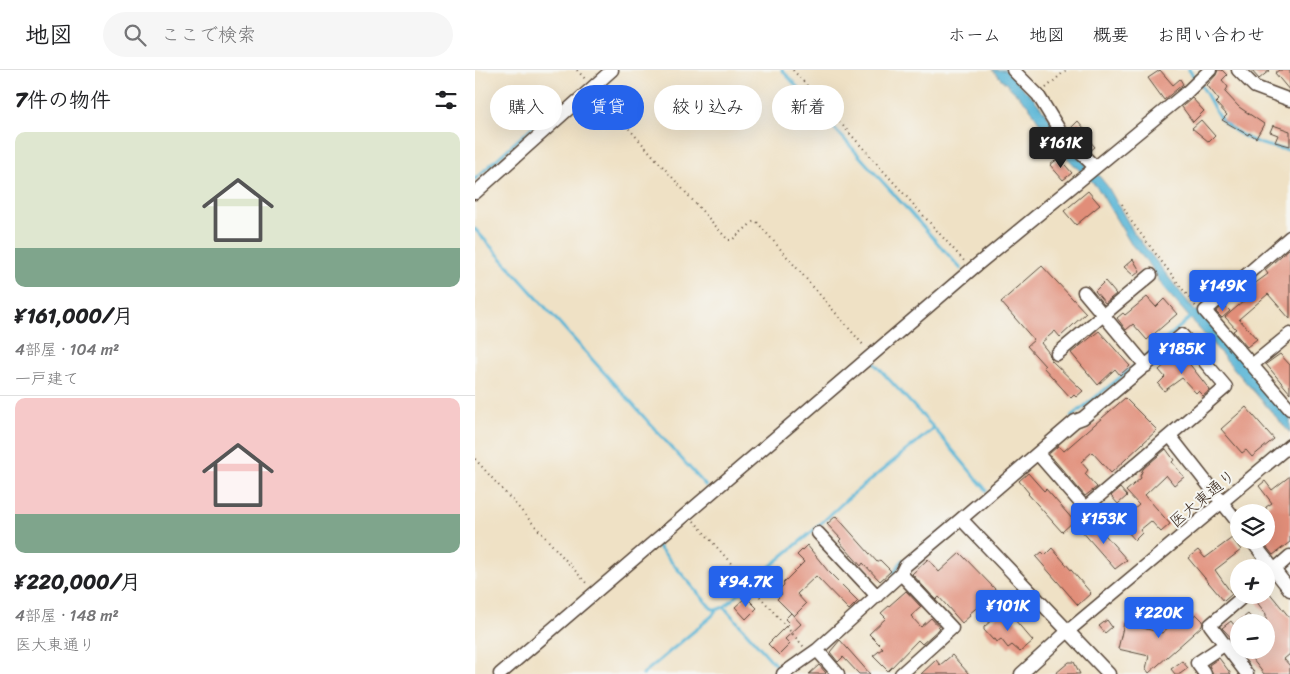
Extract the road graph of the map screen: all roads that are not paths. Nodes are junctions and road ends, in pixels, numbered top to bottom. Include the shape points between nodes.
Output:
1 (612, 70) edge
2 (1013, 70) edge
3 (1238, 70) edge
4 (1202, 77) edge
5 (1289, 100) edge
6 (1090, 170) junction
7 (475, 192) edge
8 (1290, 237) edge
9 (1151, 275) dead end
10 (1084, 292) dead end
11 (1103, 315) junction
12 (1290, 334) edge
13 (1057, 354) dead end
14 (1143, 362) junction
15 (1252, 365) junction
16 (1290, 409) edge
17 (1170, 436) junction
18 (1290, 445) edge
19 (1038, 454) junction
20 (1222, 502) junction
21 (1230, 512) edge
22 (961, 519) junction
23 (818, 533) dead end
24 (1290, 556) edge
25 (1275, 570) edge
26 (901, 574) junction
27 (1275, 578) edge
28 (1290, 590) edge
29 (874, 593) junction
30 (1235, 604) edge
31 (1069, 630) junction
32 (1224, 645) junction
33 (817, 650) junction
34 (500, 674) edge
35 (783, 674) edge
36 (838, 674) edge
37 (901, 674) edge
38 (1021, 674) edge
39 (1109, 674) edge
40 (1205, 674) edge
41 (1247, 674) edge

1 - 7 street
2 - 6 street via 1038,95 1063,136
3 - 5 street via 1255,87
4 - 6 street
6 - 34 street
8 - 15 street via 1205,311
9 - 11 street
10 - 11 street
11 - 13 street
11 - 14 street
12 - 15 street
14 - 17 street via 1182,335 1225,387
14 - 19 street
15 - 16 street
17 - 19 street via 1085,508
17 - 20 street
18 - 20 street, 医大東通り
19 - 22 street
20 - 21 street
20 - 31 street, 医大東通り
22 - 26 street via 905,566
22 - 31 street
23 - 29 street
24 - 25 street
26 - 29 street
26 - 37 street via 952,628
27 - 28 street
29 - 33 street
30 - 32 street via 1210,626
31 - 38 street, 医大東通り
31 - 39 street
32 - 40 street via 1197,663
32 - 41 street
33 - 35 street
33 - 36 street

